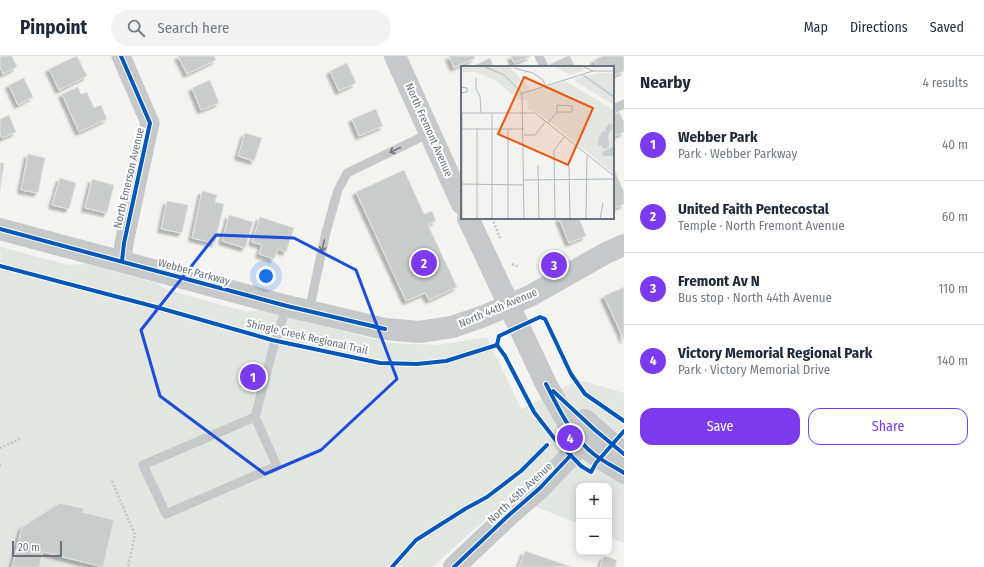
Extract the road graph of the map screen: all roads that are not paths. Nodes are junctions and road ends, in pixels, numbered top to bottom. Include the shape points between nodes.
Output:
1 (121, 56) edge
2 (395, 56) edge
3 (539, 56) edge
4 (544, 66) edge
5 (624, 104) edge
6 (614, 109) edge
7 (430, 134) junction
8 (457, 179) edge
9 (461, 199) edge
10 (468, 219) edge
11 (0, 229) edge
12 (624, 244) edge
13 (122, 261) junction
14 (508, 305) junction
15 (287, 306) junction
16 (308, 311) junction
17 (385, 329) joint
18 (255, 416) junction
19 (589, 436) junction
20 (624, 454) edge
21 (624, 474) edge
22 (454, 567) edge

1 - 13 street, North Emerson Avenue via 150,123
2 - 7 street, North Fremont Avenue
3 - 4 lane
5 - 6 lane
7 - 8 street, North Fremont Avenue
7 -> 16 lane via 347,173 338,190 326,232
8 - 9 street, North Fremont Avenue
10 - 14 street
11 - 13 street, Webber Parkway
12 - 14 street, North 44th Avenue via 530,296
13 - 15 street, Webber Parkway
14 - 17 street, North 44th Avenue via 452,327 419,332
14 - 19 street via 546,384
15 - 16 street, Webber Parkway
15 - 18 lane
16 - 17 street, Webber Parkway
18 - 18 lane via 277,466 166,514 143,465
19 - 20 street
19 - 21 street via 594,454
19 - 22 street, North 45th Avenue via 540,488

